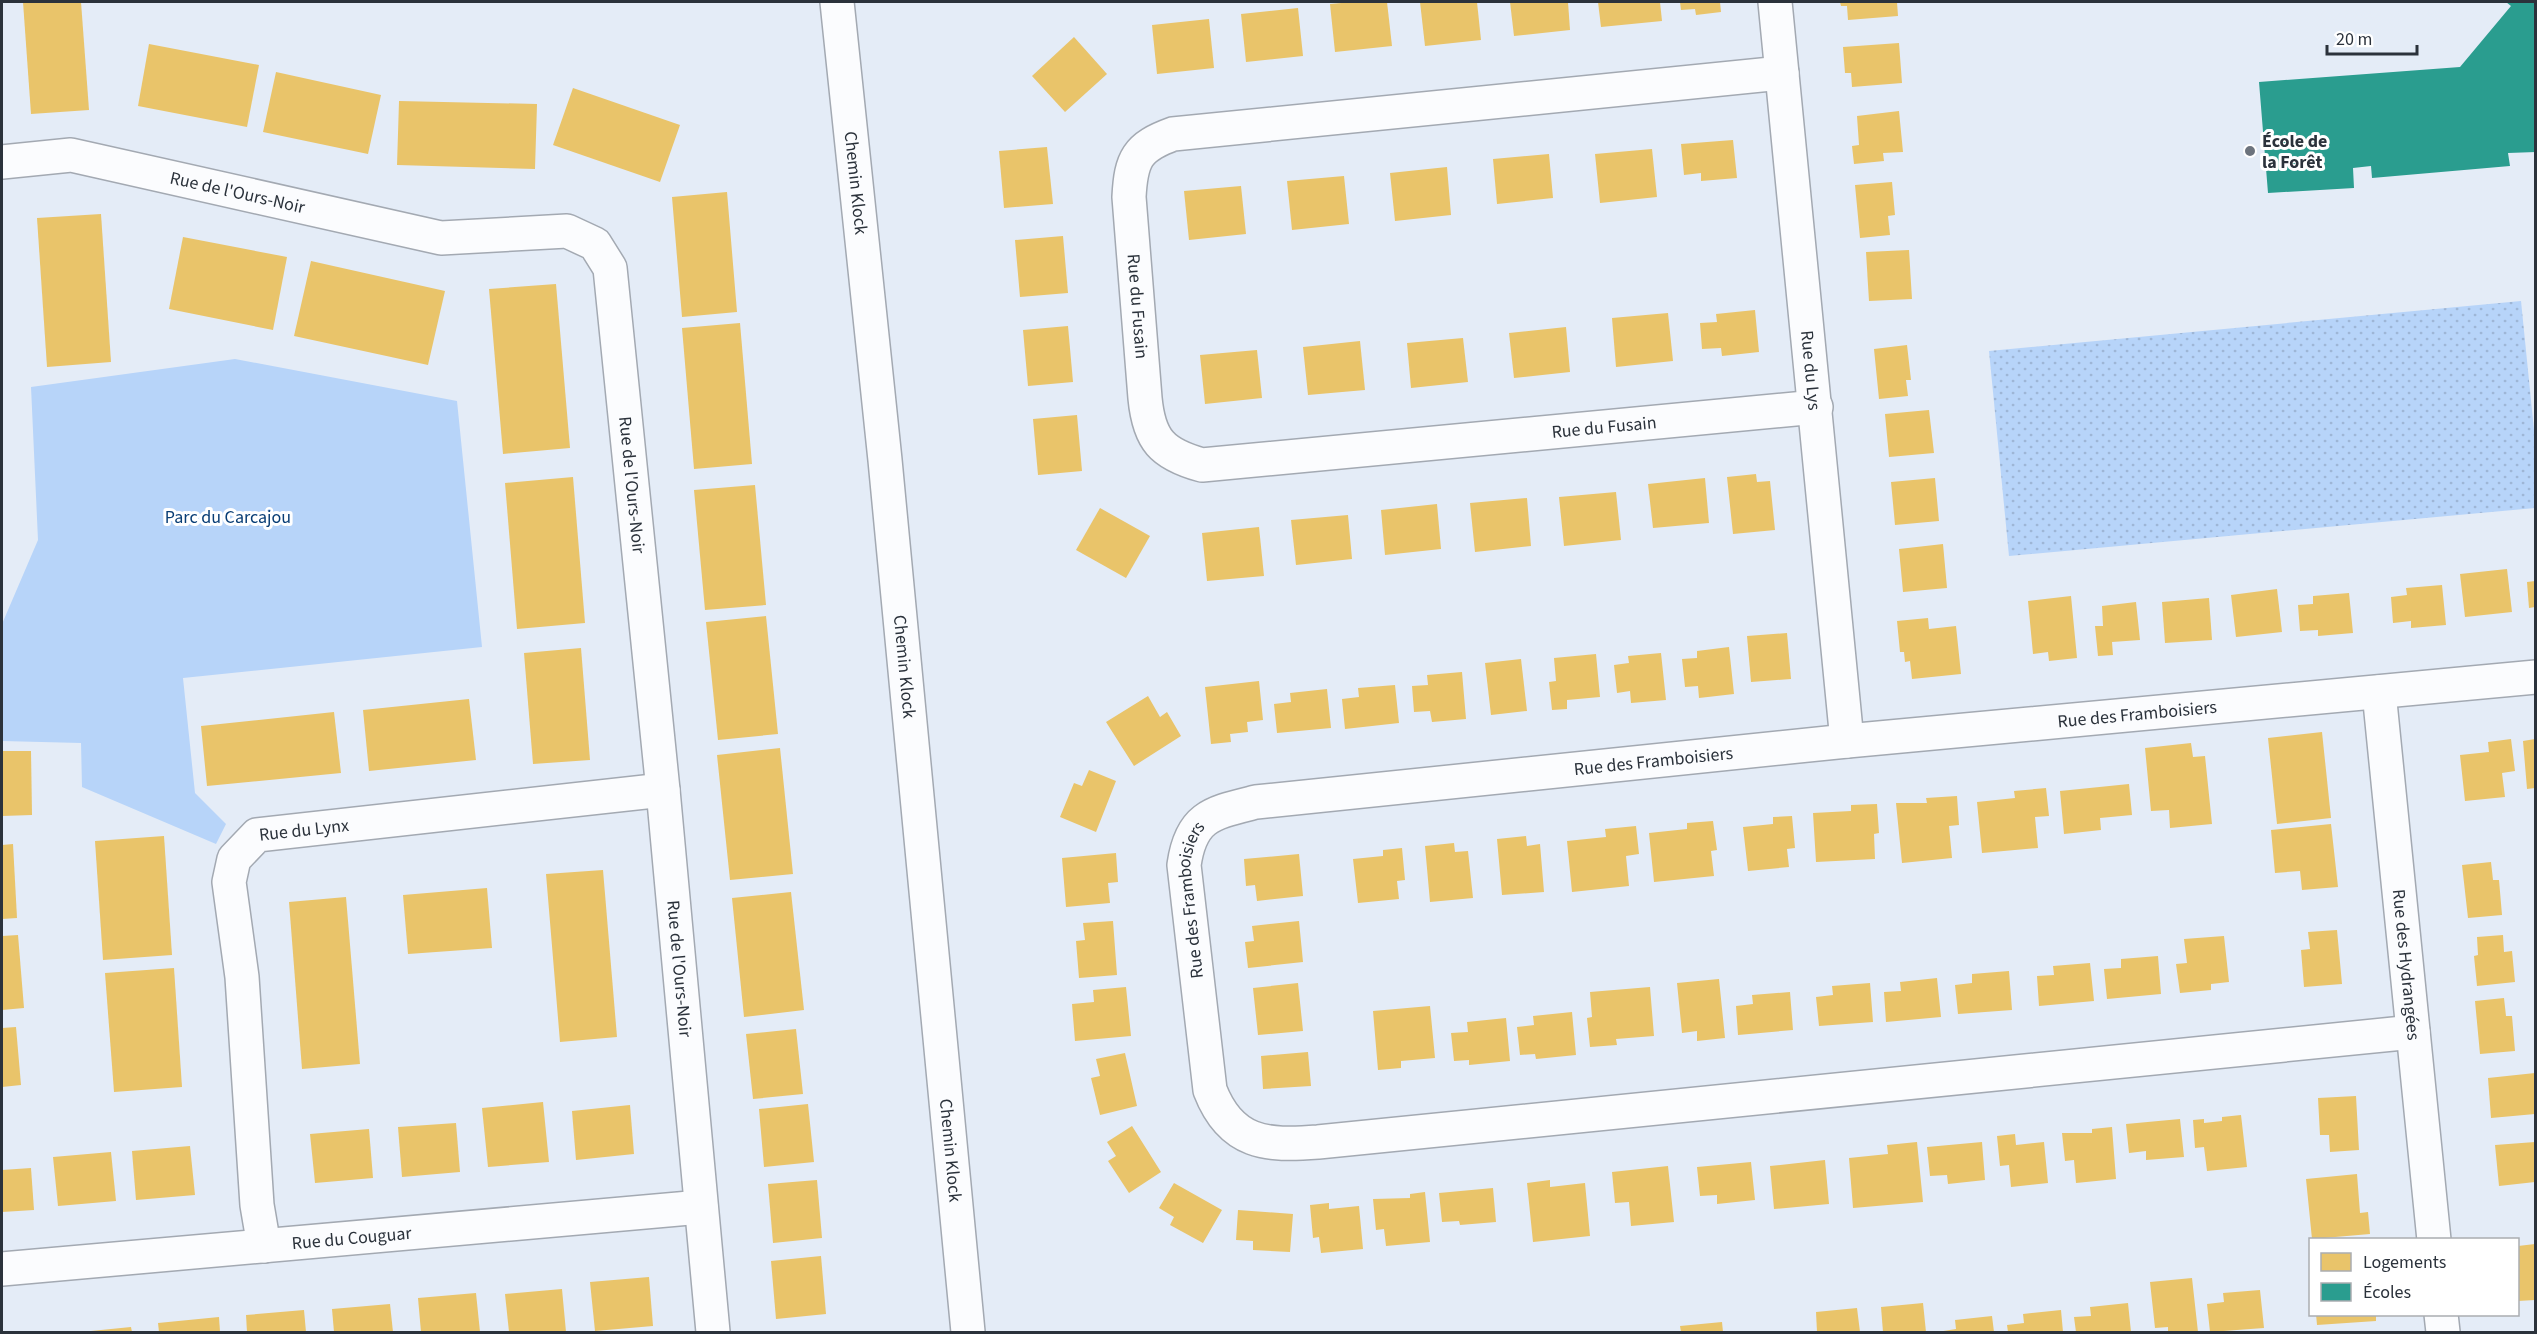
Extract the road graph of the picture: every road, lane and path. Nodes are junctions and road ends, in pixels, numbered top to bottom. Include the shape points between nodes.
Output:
1 (837, 2) edge
2 (1775, 2) edge
3 (1782, 73) junction
4 (2, 162) edge
5 (1816, 407) junction
6 (2535, 677) edge
7 (2379, 692) junction
8 (1848, 741) junction
9 (663, 789) junction
10 (2413, 1032) junction
11 (701, 1207) junction
12 (2434, 1238) edge
13 (264, 1246) junction
14 (2, 1269) edge
15 (2441, 1316) edge
16 (713, 1332) edge
17 (968, 1332) edge
18 (2443, 1332) edge

1 - 17 street, Chemin Klock
2 - 3 street, Rue du Lys
3 - 5 street, Rue du Lys
3 - 5 street, Rue du Fusain via 1173,134 1149,142 1130,173 1129,197 1146,415 1161,445 1178,459 1202,465
4 - 9 street, Rue de l'Ours-Noir via 71,155 441,238 567,231 595,244 610,268
5 - 8 street, Rue du Lys
6 - 7 street, Rue des Framboisiers
7 - 8 street, Rue des Framboisiers
7 - 10 street, Rue des Hydrangées
8 - 10 street, Rue des Framboisiers via 1256,802 1207,818 1187,842 1184,865 1210,1090 1219,1112 1242,1132 1269,1142 1292,1144
9 - 11 street, Rue de l'Ours-Noir
9 - 13 street, Rue du Lynx via 257,835 234,859 229,882 242,977 256,1194
10 - 12 street, Rue des Hydrangées
11 - 13 street, Rue du Couguar
11 - 16 street, Rue de l'Ours-Noir
13 - 14 street, Rue du Couguar
15 - 18 street

